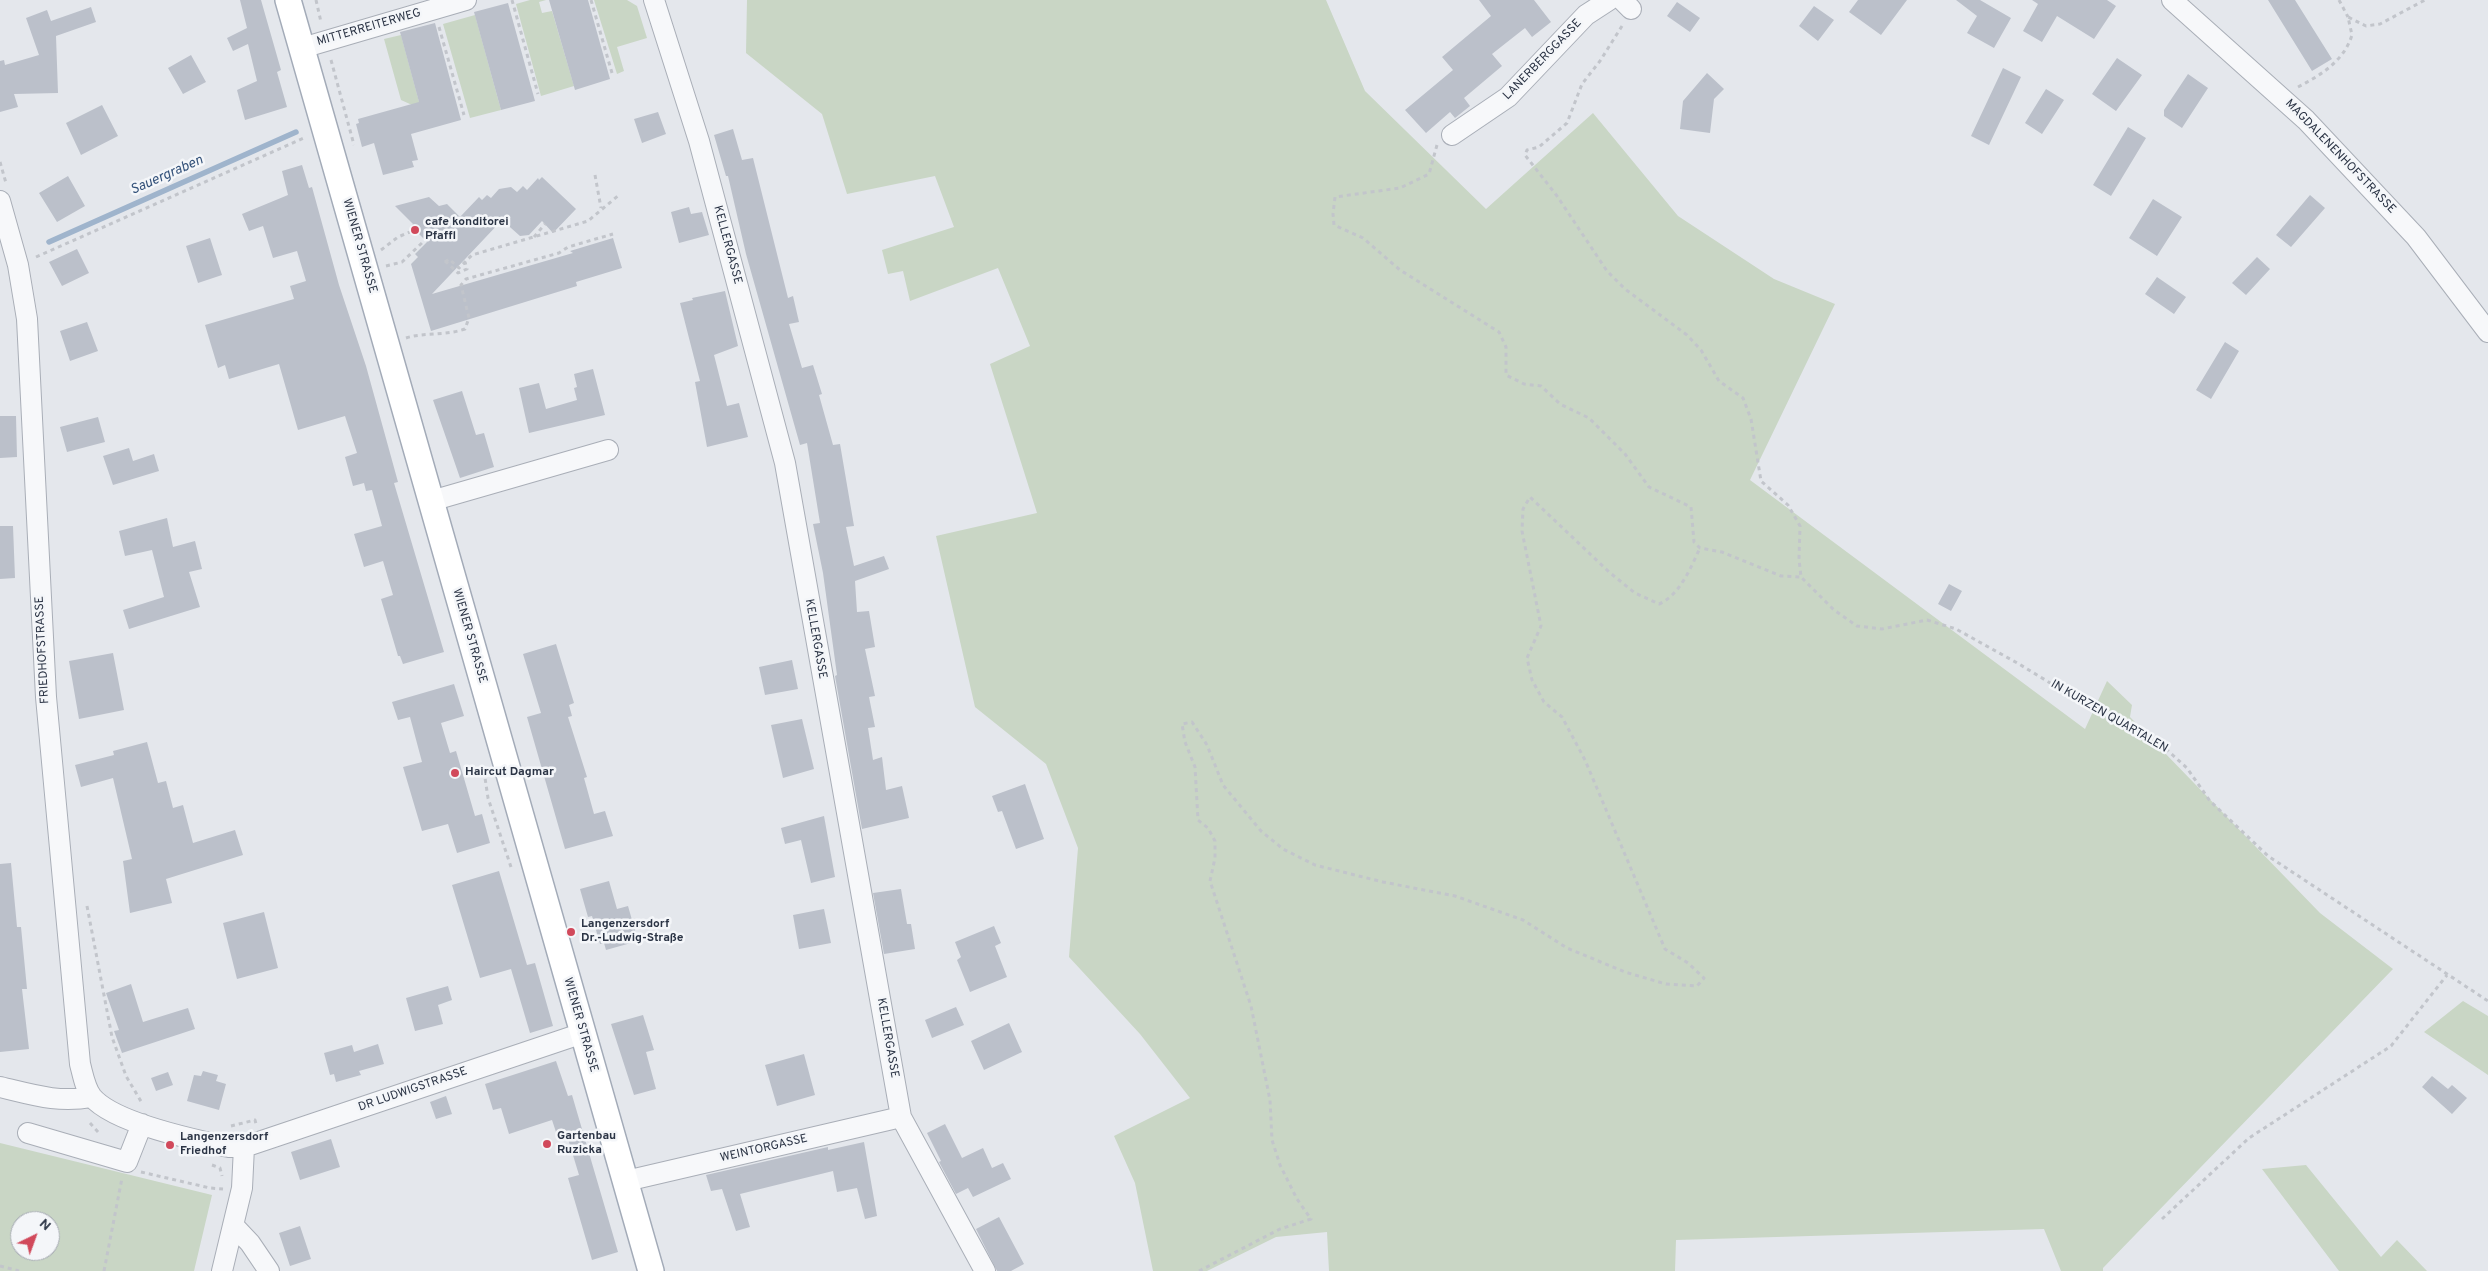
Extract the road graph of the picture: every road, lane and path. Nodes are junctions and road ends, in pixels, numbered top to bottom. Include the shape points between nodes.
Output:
1 (288, 0) edge
2 (466, 0) edge
3 (512, 0) edge
4 (591, 0) edge
5 (654, 0) edge
6 (2172, 0) edge
7 (2339, 0) edge
8 (2425, 0) edge
9 (1622, 4) edge
10 (434, 9) junction
11 (2348, 17) junction
12 (302, 48) junction
13 (612, 73) dead end
14 (538, 94) dead end
15 (2282, 97) junction
16 (464, 115) dead end
17 (325, 129) junction
18 (1452, 135) joint
19 (595, 175) dead end
20 (619, 195) dead end
21 (0, 202) edge
22 (601, 209) junction
23 (545, 224) dead end
24 (415, 230) dead end
25 (613, 234) dead end
26 (533, 237) junction
27 (426, 240) dead end
28 (381, 250) dead end
29 (547, 256) junction
30 (548, 261) dead end
31 (464, 262) junction
32 (18, 266) junction
33 (386, 266) dead end
34 (494, 271) junction
35 (495, 276) dead end
36 (464, 298) junction
37 (457, 300) dead end
38 (2488, 332) edge
39 (386, 345) junction
40 (608, 450) dead end
41 (431, 500) junction
42 (1700, 548) junction
43 (1801, 577) junction
44 (86, 902) dead end
45 (2447, 975) junction
46 (2488, 1001) edge
47 (583, 1033) junction
48 (0, 1087) edge
49 (92, 1097) junction
50 (143, 1116) junction
51 (901, 1117) junction
52 (226, 1128) dead end
53 (28, 1133) dead end
54 (252, 1144) junction
55 (127, 1162) junction
56 (626, 1181) junction
57 (223, 1189) dead end
58 (2162, 1219) dead end
59 (233, 1225) junction
60 (0, 1266) edge
61 (19, 1271) edge
62 (104, 1271) edge
63 (222, 1271) edge
64 (269, 1271) edge
65 (652, 1271) edge
66 (985, 1271) edge
67 (1199, 1271) edge

1 - 12 main road, WIENER STRASSE
2 - 10 street, MITTERREITERWEG
3 - 14 path via 517,29
4 - 13 path
5 - 51 street, KELLERGASSE via 699,140 785,463
6 - 15 street, MAGDALENENHOFSTRASSE
7 - 11 path
8 - 11 path via 2380,24 2366,26
9 - 18 street, LANERBERGGASSE via 1586,15 1508,97
9 - 43 path via 1626,14 1620,29 1582,84 1567,123 1539,146 1527,150 1525,155 1558,196 1607,271 1625,289 1688,335 1719,381 1743,398 1751,419 1761,481 1788,505 1800,526
10 - 12 street, MITTERREITERWEG
10 - 16 path
11 - 15 path via 2352,35 2343,54 2325,72
12 - 17 main road, WIENER STRASSE
15 - 38 street, MAGDALENENHOFSTRASSE via 2416,237
17 - 32 path
17 - 39 main road, WIENER STRASSE
18 - 42 path via 1438,144 1429,174 1400,188 1335,197 1334,225 1363,238 1400,270 1499,332 1506,347 1506,375 1524,384 1541,386 1560,404 1590,418 1625,454 1649,487 1691,507 1694,542
19 - 22 path
20 - 22 path
21 - 32 street, FRIEDHOFSTRASSE
22 - 26 path via 588,221
23 - 26 path
24 - 28 path via 398,237
25 - 29 path
26 - 31 path via 472,255
27 - 33 path via 402,262
29 - 30 path
29 - 34 path
31 - 31 path via 467,269 458,273 445,261 449,259 458,268
32 - 49 street, FRIEDHOFSTRASSE via 30,356 52,780 80,1064
34 - 35 path
34 - 36 path via 463,281
36 - 37 path
36 - 39 path via 469,318 465,329 417,336
39 - 41 main road, WIENER STRASSE
40 - 41 street
41 - 47 main road, WIENER STRASSE
42 - 43 path via 1722,552 1781,576
42 - 67 path via 1684,580 1666,601 1659,604 1635,592 1610,572 1530,497 1523,509 1522,530 1541,626 1527,658 1532,680 1544,702 1562,717 1585,760 1665,949 1704,978 1697,986 1666,984 1626,972 1567,948 1523,920 1455,896 1315,865 1283,849 1261,831 1223,785 1207,745 1192,722 1182,724 1185,742 1196,767 1198,820 1208,828 1214,841 1210,881 1251,1006 1270,1100 1272,1140 1280,1165 1311,1219 1280,1229
43 - 45 path, IN KURZEN QUARTALEN via 1834,610 1857,626 1882,629 1927,620 1956,629 2166,749 2188,768 2210,801 2268,856
44 - 50 path via 114,1044
45 - 46 path, IN KURZEN QUARTALEN
45 - 58 path via 2391,1046 2250,1138
47 - 54 street, DR LUDWIGSTRASSE
47 - 56 main road, WIENER STRASSE
48 - 49 street via 62,1100
49 - 50 street via 112,1113
50 - 54 street via 222,1146
50 - 55 street
51 - 56 street, WEINTORGASSE
51 - 66 street, KELLERGASSE
52 - 54 path via 255,1120
53 - 55 street
54 - 59 street
55 - 57 path via 143,1173
55 - 62 path
56 - 65 main road, WIENER STRASSE
59 - 63 street
59 - 64 street
60 - 61 path

